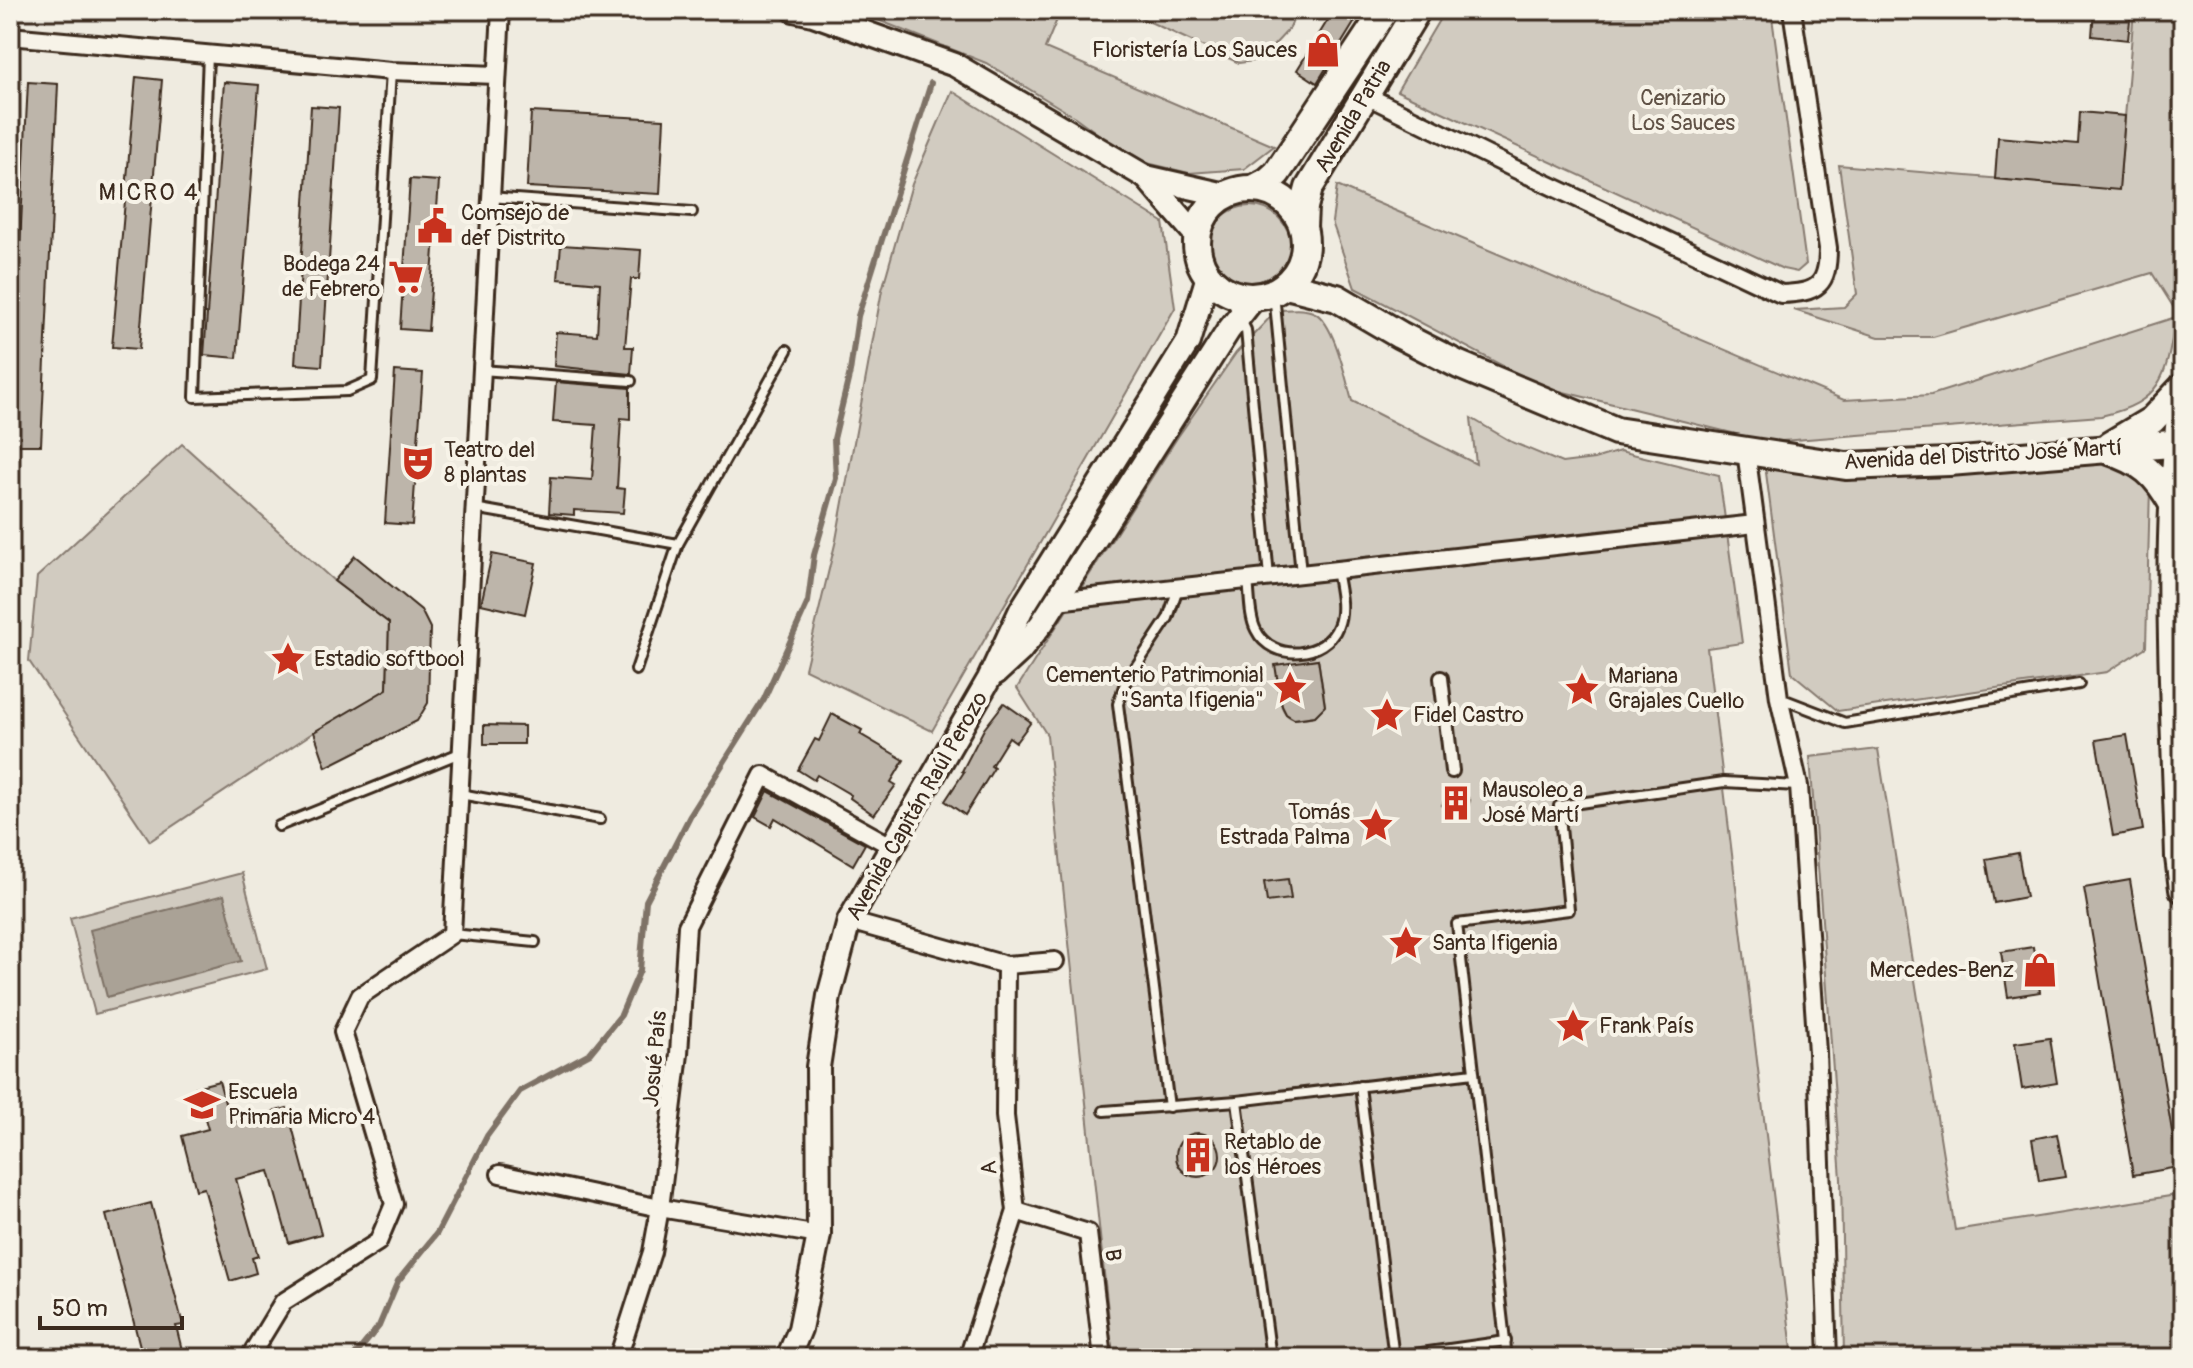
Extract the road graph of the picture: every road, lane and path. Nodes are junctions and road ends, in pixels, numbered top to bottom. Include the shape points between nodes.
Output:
1 (501, 10) edge
2 (794, 10) edge
3 (1385, 10) edge
4 (1417, 10) edge
5 (1792, 10) edge
6 (10, 36) edge
7 (208, 54) junction
8 (391, 71) junction
9 (496, 75) junction
10 (1365, 95) junction
11 (1146, 177) junction
12 (1253, 189) junction
13 (1225, 195) junction
14 (490, 197) junction
15 (692, 212) dead end
16 (1197, 236) junction
17 (1304, 238) junction
18 (1248, 293) junction
19 (1337, 298) junction
20 (787, 350) dead end
21 (481, 370) junction
22 (631, 381) dead end
23 (2183, 387) edge
24 (2183, 394) edge
25 (2180, 443) edge
26 (2103, 449) junction
27 (1746, 451) junction
28 (2174, 506) junction
29 (474, 508) junction
30 (1755, 524) junction
31 (678, 544) junction
32 (1336, 570) junction
33 (1301, 574) junction
34 (1269, 577) junction
35 (1248, 579) junction
36 (1179, 587) junction
37 (1056, 601) junction
38 (1021, 610) junction
39 (1042, 623) junction
40 (636, 670) dead end
41 (1441, 678) dead end
42 (989, 679) junction
43 (2079, 684) dead end
44 (1779, 698) junction
45 (461, 752) junction
46 (1452, 771) dead end
47 (1799, 786) junction
48 (459, 794) junction
49 (600, 819) dead end
50 (279, 826) dead end
51 (891, 846) junction
52 (2183, 889) edge
53 (849, 921) junction
54 (452, 934) junction
55 (535, 942) dead end
56 (1055, 961) dead end
57 (1006, 965) junction
58 (1474, 1073) junction
59 (1360, 1086) junction
60 (1237, 1101) junction
61 (1169, 1107) junction
62 (1104, 1111) dead end
63 (500, 1174) dead end
64 (660, 1208) junction
65 (1016, 1211) junction
66 (819, 1235) junction
67 (1506, 1341) junction
68 (249, 1358) edge
69 (618, 1358) edge
70 (788, 1358) edge
71 (968, 1358) edge
72 (1103, 1358) edge
73 (1271, 1358) edge
74 (1386, 1358) edge
75 (1394, 1358) edge
76 (1507, 1358) edge
77 (1828, 1358) edge

1 - 9 street
2 - 11 main road via 955,65
3 - 12 main road, Avenida Patria via 1277,173
4 - 10 main road, Avenida Patria
5 - 10 street via 1828,248 1825,275 1817,287 1801,294 1781,294
6 - 7 street
7 - 8 street
7 - 8 lane via 195,397 347,391 372,380
8 - 9 street
9 - 14 street
10 - 17 main road, Avenida Patria via 1309,188
11 - 13 main road
11 - 16 main road
12 - 13 main road
12 - 17 main road via 1274,194 1292,208
13 - 16 main road via 1206,212
14 - 15 lane
14 - 21 street
16 - 18 main road via 1198,252
17 - 18 main road via 1299,269
17 - 19 main road, Avenida del Distrito José Martí via 1314,273
18 - 19 main road, Avenida del Distrito José Martí
18 - 33 lane
18 - 34 lane via 1246,330
18 - 37 main road, Avenida Capitán Raúl Perozo
18 - 38 main road, Avenida Capitán Raúl Perozo via 1188,342
19 - 27 main road, Avenida del Distrito José Martí via 1459,365 1616,431
20 - 31 lane
21 - 22 lane
21 - 29 street
23 - 26 main road via 2152,420
24 - 25 main road
25 - 26 main road, Avenida del Distrito José Martí
25 - 28 main road
26 - 27 main road, Avenida del Distrito José Martí via 1846,466
26 - 28 main road via 2134,460 2160,479
27 - 30 street
28 - 52 main road
29 - 31 lane
29 - 45 street
30 - 32 street
30 - 44 street
31 - 40 lane
32 - 33 street
32 - 35 lane via 1338,627 1328,641 1307,651 1267,646 1255,628
33 - 34 street
34 - 35 street
35 - 36 street
36 - 37 street
36 - 61 lane via 1168,618 1125,683 1118,704
37 - 39 main road, Avenida Capitán Raúl Perozo
38 - 39 main road via 1025,627
38 - 42 main road, Avenida Capitán Raúl Perozo
39 - 42 main road, Avenida Capitán Raúl Perozo
41 - 46 street
42 - 51 main road, Avenida Capitán Raúl Perozo
43 - 44 lane via 1845,723
44 - 47 street
45 - 48 street
45 - 50 lane
47 - 58 lane via 1724,782 1559,806 1569,910 1457,924
47 - 77 street via 1817,1052
48 - 49 lane
48 - 54 street
51 - 53 main road, Avenida Capitán Raúl Perozo
51 - 64 street, Josué País via 763,775 687,926 679,1054
53 - 57 street
53 - 66 main road, Avenida Capitán Raúl Perozo via 818,1067
54 - 55 lane
54 - 68 street via 360,996 343,1032 394,1204 378,1242 283,1302
56 - 57 street
57 - 65 street, A via 1005,1116
58 - 59 lane
58 - 67 lane
59 - 60 lane
59 - 75 lane
60 - 61 lane
60 - 73 lane
61 - 62 lane
63 - 64 street
64 - 66 street
64 - 69 street, Josué País via 652,1252
65 - 71 street, A
65 - 72 street, B via 1088,1233
66 - 70 main road, Avenida Capitán Raúl Perozo via 800,1329
67 - 75 lane
67 - 76 lane
74 - 75 lane

